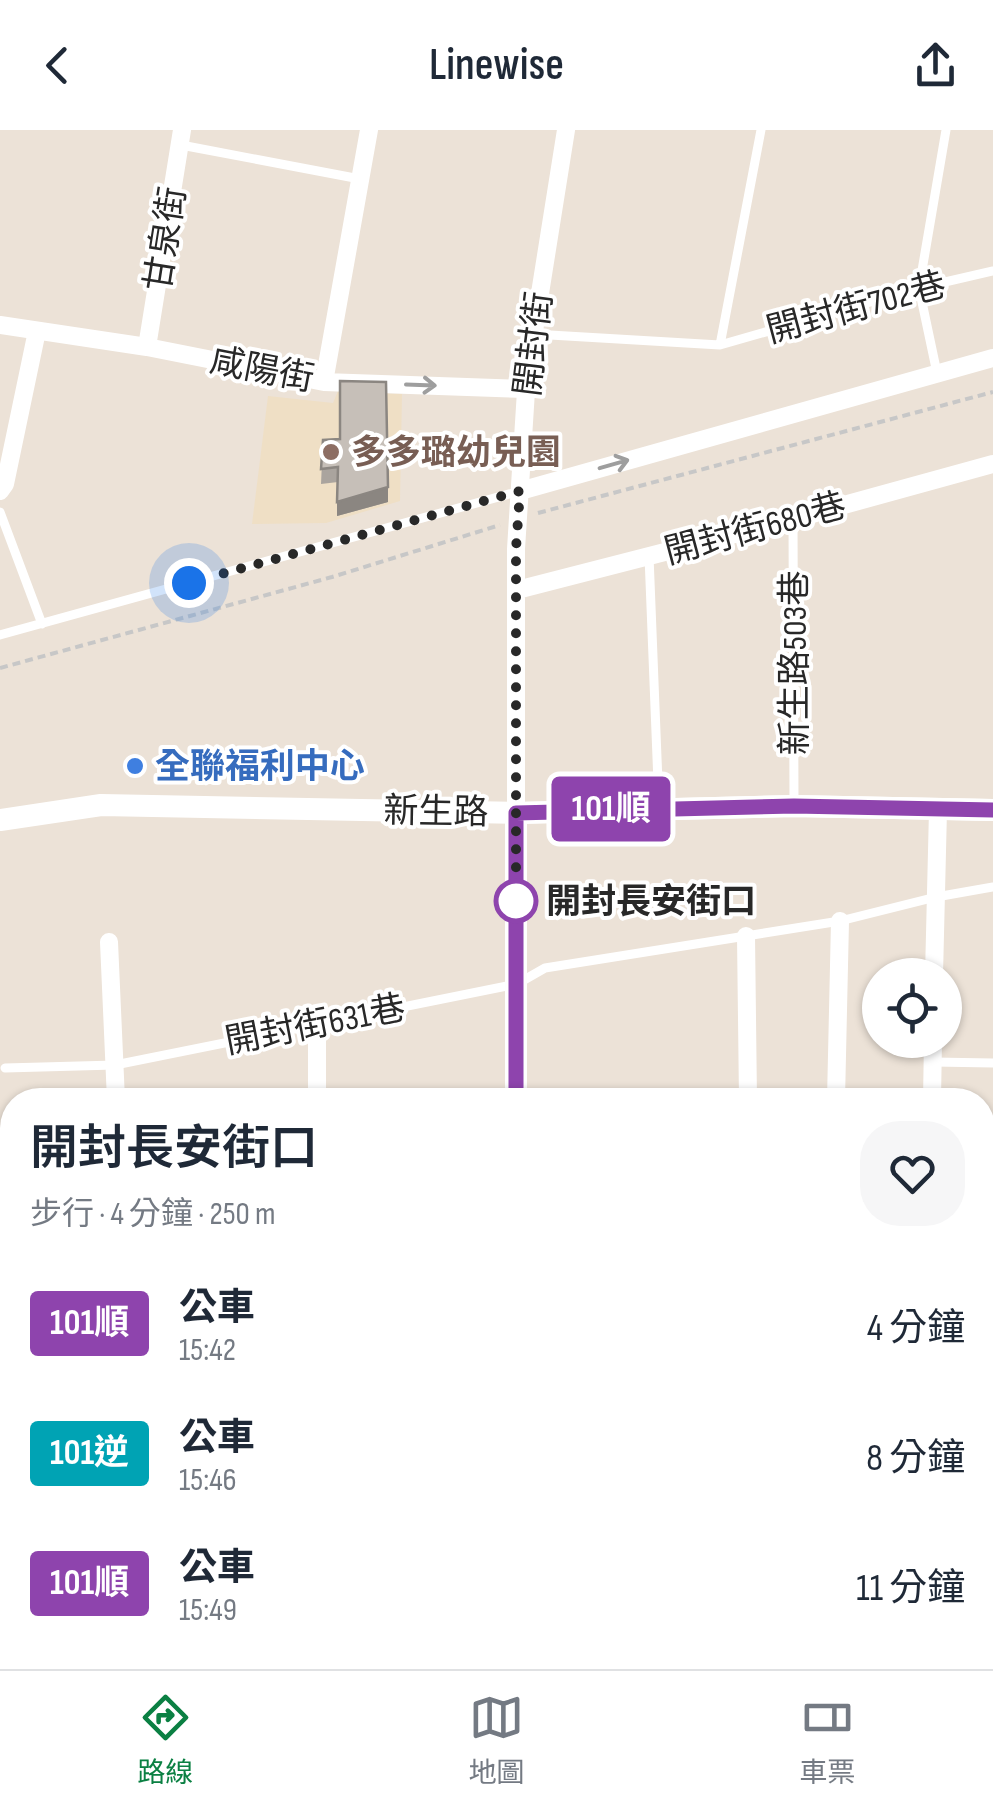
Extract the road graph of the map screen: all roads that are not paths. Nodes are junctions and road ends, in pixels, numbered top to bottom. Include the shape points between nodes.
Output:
1 (369, 130) edge
2 (566, 130) edge
3 (761, 130) edge
4 (946, 130) edge
5 (181, 138) edge
6 (360, 179) junction
7 (993, 270) edge
8 (918, 288) junction
9 (0, 325) edge
10 (38, 331) junction
11 (533, 334) junction
12 (720, 345) junction
13 (147, 347) junction
14 (993, 358) edge
15 (938, 374) junction
16 (324, 382) junction
17 (526, 389) junction
18 (993, 464) edge
19 (0, 491) edge
20 (520, 491) junction
21 (0, 512) edge
22 (794, 520) junction
23 (648, 556) junction
24 (517, 590) junction
25 (42, 624) junction
26 (0, 636) edge
27 (794, 806) junction
28 (659, 808) junction
29 (938, 810) junction
30 (993, 810) edge
31 (516, 813) junction
32 (0, 820) edge
33 (993, 888) edge
34 (936, 897) junction
35 (840, 920) junction
36 (746, 936) junction
37 (109, 942) dead end
38 (934, 958) edge
39 (516, 984) junction
40 (317, 1022) junction
41 (933, 1058) edge
42 (933, 1062) junction
43 (993, 1062) edge
44 (115, 1065) junction
45 (5, 1068) dead end
46 (116, 1088) edge
47 (318, 1088) edge
48 (516, 1088) edge
49 (748, 1088) edge
50 (836, 1088) edge
51 (932, 1088) edge

1 - 6 street
2 - 11 street, 開封街
3 - 12 lane
4 - 8 lane
5 - 6 lane
5 - 13 street, 甘泉街
6 - 16 street
7 - 8 lane, 開封街702巷
8 - 12 lane, 開封街702巷
8 - 15 lane
9 - 10 street, 咸陽街
10 - 13 street, 咸陽街
10 - 19 street
11 - 12 lane, 開封街702巷
11 - 17 street, 開封街
13 - 16 street, 咸陽街
14 - 15 street
20 -> 15 street
16 -> 17 street, 咸陽街
17 - 20 street, 開封街
18 - 22 street, 開封街680巷
20 - 24 street, 開封街
20 - 25 lane
21 - 25 lane
22 - 23 street, 開封街680巷
22 - 27 lane, 新生路503巷
23 - 24 street, 開封街680巷
23 - 28 lane
24 - 31 street, 開封街
25 - 26 lane
27 - 28 street, 新生路
27 - 29 street, 新生路
28 - 31 street, 新生路
29 - 30 street, 新生路
29 - 34 street
31 - 32 street, 新生路 via 102,806
31 - 39 street, 開封街
33 - 34 lane, 開封街631巷
34 - 35 lane, 開封街631巷
34 - 38 street
35 - 36 lane, 開封街631巷
35 - 50 street
36 - 39 lane, 開封街631巷 via 545,968
36 - 49 street
37 - 44 street
39 - 40 lane, 開封街631巷
39 - 48 street, 開封街
40 - 44 lane, 開封街631巷
40 - 47 street
41 - 42 street
42 - 43 lane
42 - 51 street
44 - 45 lane, 開封街631巷
44 - 46 street

